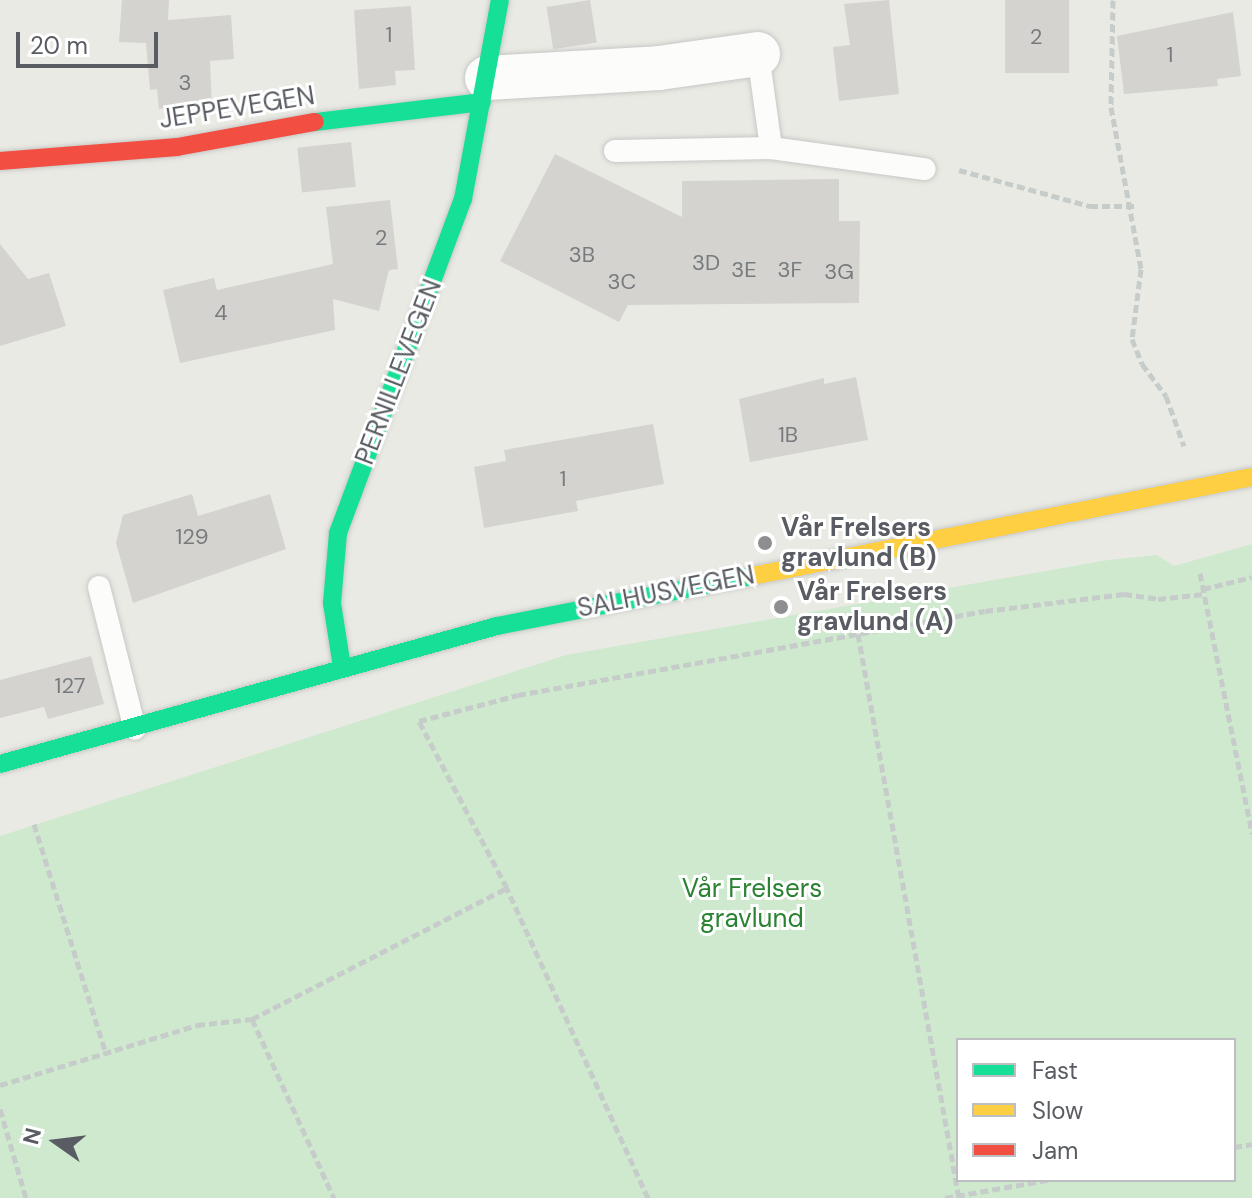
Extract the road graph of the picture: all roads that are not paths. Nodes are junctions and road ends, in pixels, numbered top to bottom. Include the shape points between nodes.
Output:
1 (500, 0) edge
2 (758, 54) joint
3 (484, 90) junction
4 (771, 148) junction
5 (615, 151) dead end
6 (0, 161) edge
7 (925, 169) road end
8 (1252, 477) edge
9 (99, 587) dead end
10 (342, 667) junction
11 (135, 729) junction
12 (0, 764) edge

1 - 3 main road, PERNILLEVEGEN
2 - 3 street
2 - 4 lane
3 - 6 main road, JEPPEVEGEN via 177,147
3 - 10 main road, PERNILLEVEGEN via 463,199 338,533 332,603
4 - 5 lane
4 - 7 lane
8 - 10 main road, SALHUSVEGEN via 497,626
9 - 11 lane
10 - 11 main road, SALHUSVEGEN
11 - 12 main road, SALHUSVEGEN

